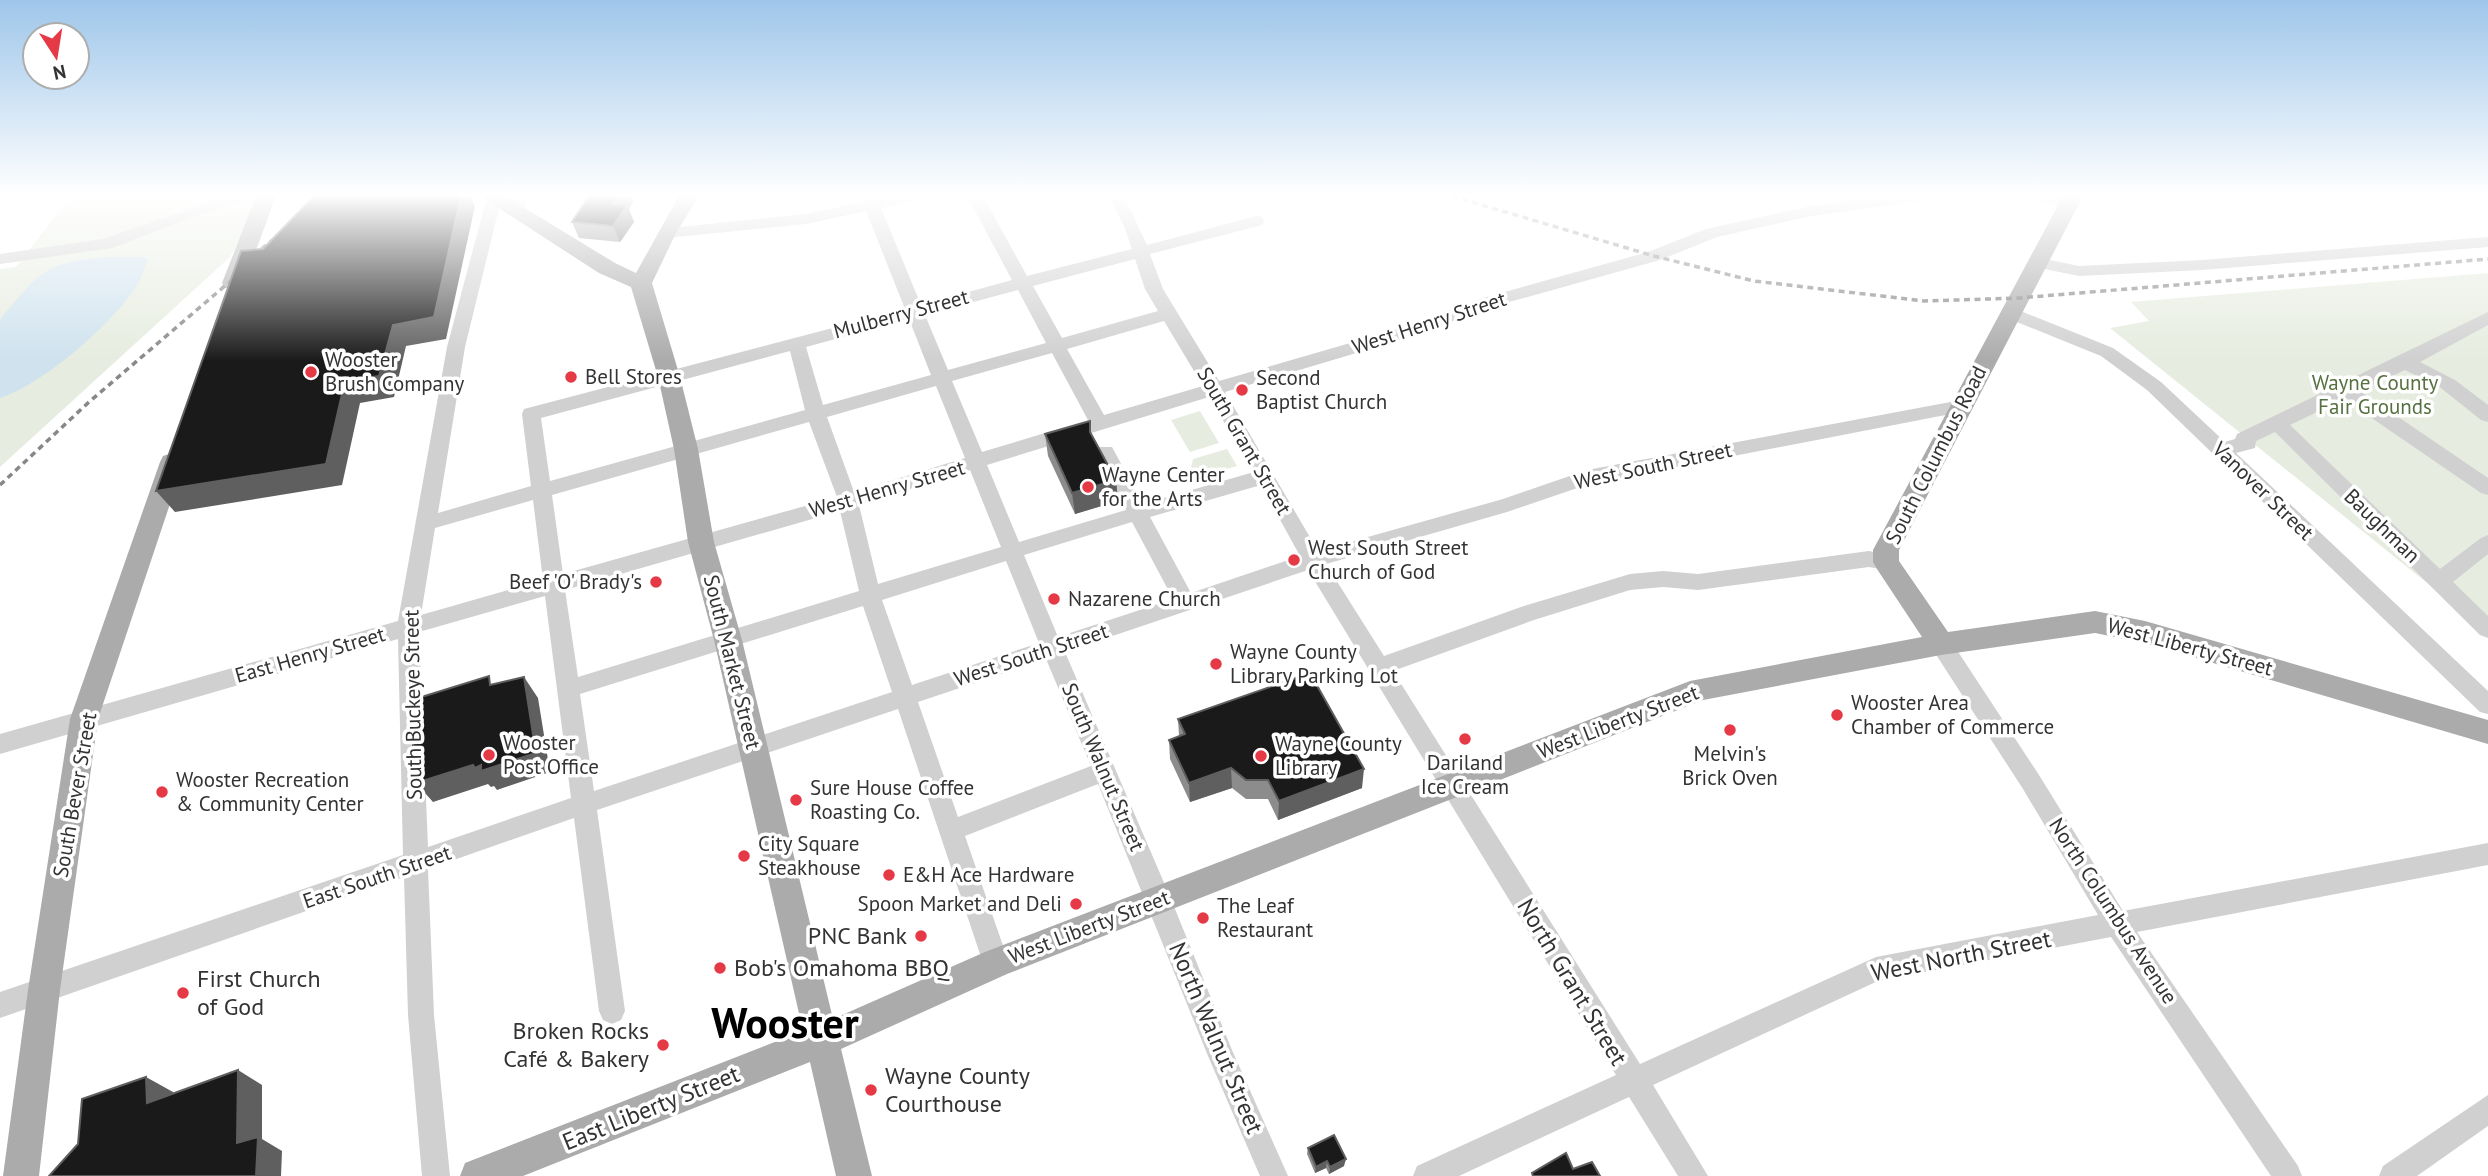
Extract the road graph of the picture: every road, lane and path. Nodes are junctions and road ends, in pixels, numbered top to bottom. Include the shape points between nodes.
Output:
1 (60, 251) edge
2 (247, 251) edge
3 (258, 251) edge
4 (479, 251) edge
5 (583, 251) edge
6 (657, 251) edge
7 (890, 251) edge
8 (1006, 251) edge
9 (1141, 251) joint
10 (1667, 251) edge
11 (2040, 251) edge
12 (2378, 251) edge
13 (0, 260) edge
14 (2036, 262) junction
15 (1023, 282) junction
16 (641, 283) junction
17 (914, 310) junction
18 (1169, 313) junction
19 (2014, 314) junction
20 (2488, 318) edge
21 (795, 342) junction
22 (1057, 345) junction
23 (2405, 362) junction
24 (669, 377) junction
25 (940, 379) junction
26 (1214, 389) junction
27 (2345, 390) junction
28 (1961, 406) junction
29 (816, 414) junction
30 (2488, 415) edge
31 (1099, 423) junction
32 (2277, 423) junction
33 (179, 439) edge
34 (686, 449) junction
35 (2220, 450) junction
36 (1105, 452) dead end
37 (976, 463) junction
38 (1266, 476) junction
39 (2488, 488) edge
40 (540, 491) junction
41 (848, 501) junction
42 (1137, 512) junction
43 (427, 523) junction
44 (701, 542) junction
45 (2488, 543) edge
46 (1013, 549) junction
47 (1313, 561) junction
48 (1886, 562) junction
49 (2439, 582) junction
50 (556, 584) junction
51 (872, 597) junction
52 (1186, 604) junction
53 (408, 626) junction
54 (2488, 629) edge
55 (728, 640) junction
56 (1941, 644) junction
57 (1052, 648) junction
58 (1378, 667) junction
59 (570, 688) junction
60 (905, 697) junction
61 (2488, 705) edge
62 (84, 719) junction
63 (2488, 732) edge
64 (0, 744) edge
65 (754, 749) junction
66 (1104, 771) junction
67 (1451, 786) junction
68 (582, 805) junction
69 (951, 830) junction
70 (2488, 854) edge
71 (417, 864) junction
72 (1159, 899) junction
73 (2118, 925) junction
74 (996, 963) junction
75 (44, 990) junction
76 (0, 1005) edge
77 (612, 1011) dead end
78 (823, 1040) junction
79 (1632, 1080) junction
80 (2488, 1109) edge
81 (21, 1176) edge
82 (436, 1176) edge
83 (478, 1176) edge
84 (854, 1176) edge
85 (1274, 1176) edge
86 (1427, 1176) edge
87 (1694, 1176) edge
88 (2288, 1176) edge
89 (2393, 1176) edge

1 - 13 street
2 - 3 main road via 226,309
4 - 43 street, South Buckeye Street via 456,347
5 - 16 main road
6 - 16 main road
7 - 17 street, South Walnut Street
8 - 15 street
9 - 15 street, Mulberry Street
9 - 18 street, South Grant Street via 1154,289
10 - 26 street, West Henry Street
11 - 14 main road, South Columbus Road
12 - 14 street via 2091,271
14 - 19 main road, South Columbus Road
15 - 17 street, Mulberry Street
15 - 22 street
16 - 24 main road, South Market Street
17 - 21 street, Mulberry Street
17 - 25 street, South Walnut Street
18 - 22 street
18 - 26 street, South Grant Street
19 - 28 main road, South Columbus Road
19 - 35 street, Vanover Street via 2107,352 2154,386
20 - 23 street
21 - 24 street, Mulberry Street
21 - 29 street
22 - 25 street
22 - 31 street
23 - 27 street
23 - 30 street via 2448,384
24 - 34 main road, South Market Street
24 - 40 street, Mulberry Street via 531,414
25 - 29 street
25 - 37 street, South Walnut Street
26 - 31 street, West Henry Street
26 - 38 street, South Grant Street
27 - 32 street
27 - 39 street
28 - 47 street, West South Street via 1587,477
28 - 48 main road, South Columbus Road via 1890,540
29 - 34 street
29 - 41 street
31 - 37 street, West Henry Street
32 - 35 street via 2244,439 2248,443
32 - 49 street, Baughman
33 - 62 main road, South Bever Street
34 - 40 street
34 - 44 main road, South Market Street
35 - 61 street, Vanover Street
36 - 42 street
37 - 41 street, West Henry Street
37 - 46 street, South Walnut Street
38 - 42 street
38 - 47 street, South Grant Street
40 - 43 street
40 - 50 street
41 - 44 street, West Henry Street
41 - 51 street
42 - 46 street
42 - 52 street
43 - 53 street, South Buckeye Street
44 - 50 street, East Henry Street
44 - 55 main road, South Market Street
45 - 49 street
46 - 51 street
46 - 57 street, South Walnut Street
47 - 52 street, West South Street
47 - 58 street, South Grant Street
48 - 56 main road, South Columbus Road
48 - 58 street via 1869,559 1698,582 1630,582
49 - 54 street, Baughman
50 - 53 street, East Henry Street
50 - 59 street
51 - 55 street
51 - 60 street
52 - 57 street, West South Street
53 - 62 street, East Henry Street
53 - 71 street, South Buckeye Street
55 - 59 street
55 - 65 main road, South Market Street
56 - 63 main road, West Liberty Street via 2095,622 2116,624
56 - 67 main road, West Liberty Street via 1700,689
56 - 73 street, North Columbus Avenue
57 - 60 street, West South Street
57 - 66 street, South Walnut Street
58 - 67 street, South Grant Street
59 - 68 street
60 - 65 street, West South Street
60 - 69 street
62 - 64 street, East Henry Street
62 - 75 main road, South Bever Street
65 - 68 street, East South Street
65 - 78 main road, South Market Street
66 - 69 street
66 - 72 street, South Walnut Street
67 - 72 main road, West Liberty Street
67 - 79 street, North Grant Street
68 - 71 street, East South Street
68 - 77 street
69 - 74 street
70 - 73 street, West North Street
71 - 75 street, East South Street
71 - 82 street, South Buckeye Street via 421,1015
72 - 74 main road, West Liberty Street
72 - 85 street, North Walnut Street
73 - 79 street, West North Street via 1876,969
73 - 88 street, North Columbus Avenue
74 - 78 main road, West Liberty Street
75 - 76 street, East South Street
75 - 81 main road, South Bever Street
78 - 83 main road, East Liberty Street
78 - 84 main road
79 - 86 street, West North Street
79 - 87 street, North Grant Street
80 - 89 street

